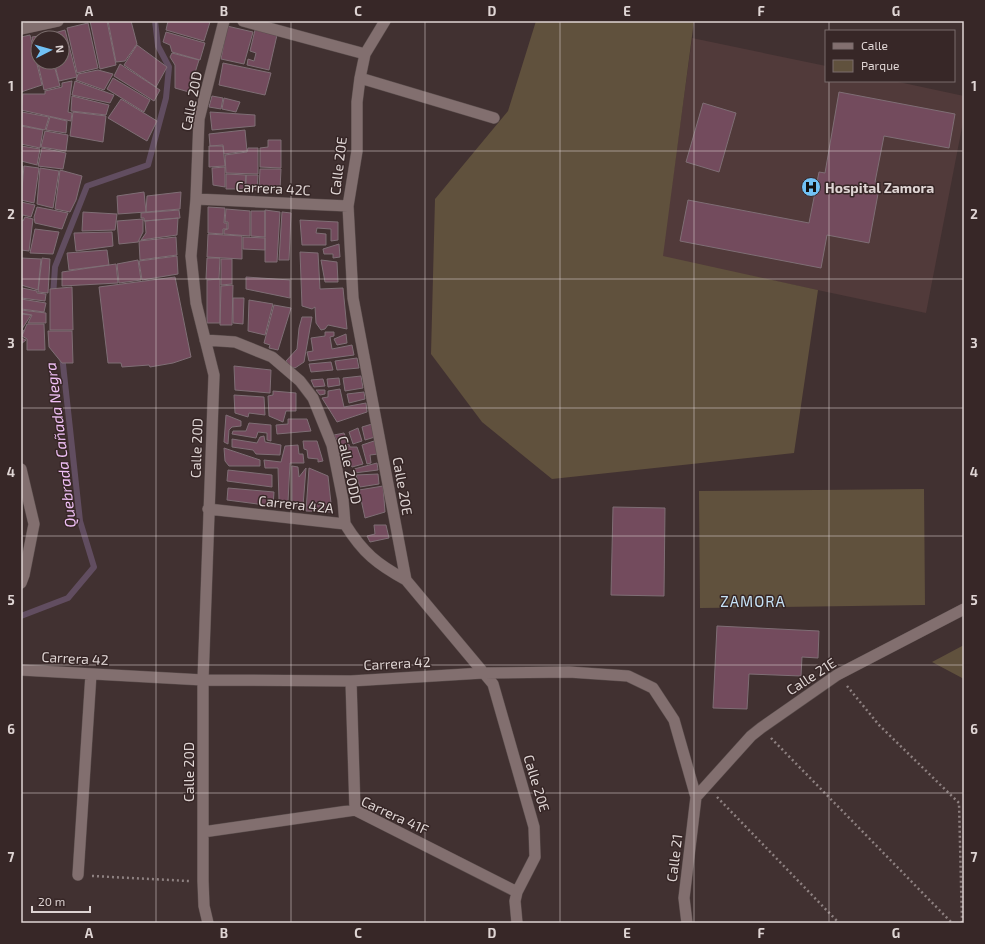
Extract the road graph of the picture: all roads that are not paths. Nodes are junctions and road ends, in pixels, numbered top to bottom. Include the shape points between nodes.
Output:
1 (58, 21) edge
2 (224, 21) edge
3 (243, 21) edge
4 (385, 21) edge
5 (21, 29) edge
6 (365, 54) junction
7 (360, 78) junction
8 (494, 118) dead end
9 (196, 198) junction
10 (348, 206) junction
11 (205, 340) junction
12 (21, 469) edge
13 (208, 509) junction
14 (345, 524) junction
15 (406, 580) junction
16 (21, 583) edge
17 (964, 609) edge
18 (21, 670) edge
19 (483, 672) junction
20 (91, 674) junction
21 (203, 680) junction
22 (351, 681) junction
23 (696, 797) junction
24 (355, 810) junction
25 (203, 832) junction
26 (78, 875) road end
27 (517, 892) junction
28 (208, 923) edge
29 (517, 923) edge
30 (687, 923) edge

1 - 5 street
2 - 9 street, Calle 20D via 199,119
3 - 6 street
4 - 6 street, Calle 20E
6 - 7 street, Calle 20E
7 - 8 street
7 - 10 street, Calle 20E via 357,102 357,151
9 - 10 street, Carrera 42C
9 - 11 street, Calle 20D via 191,256 196,303
10 - 15 street, Calle 20E via 353,298
11 - 13 street, Calle 20D via 214,374
11 - 14 street, Calle 20DD via 234,342 272,357 300,381 313,398 332,445
12 - 16 street via 34,524
13 - 14 street, Carrera 42A
13 - 21 street, Calle 20D
14 - 15 street, Carrera 42A via 365,553
15 - 19 street, Calle 20E
17 - 23 street, Calle 21E via 837,675 760,728
18 - 20 street, Carrera 42
19 - 22 street, Carrera 42
19 - 23 street, Carrera 42 via 569,672 628,676 653,688 674,720
19 - 27 street, Calle 20E via 492,684 534,827 535,857
20 - 21 street, Carrera 42
20 - 26 street
21 - 22 street, Carrera 42
21 - 25 street, Calle 20D
22 - 24 street
23 - 30 street, Calle 21 via 684,898
24 - 25 street, Carrera 41F
24 - 27 street, Carrera 41F
25 - 28 street, Calle 20D via 204,906
27 - 29 street, Calle 20E

